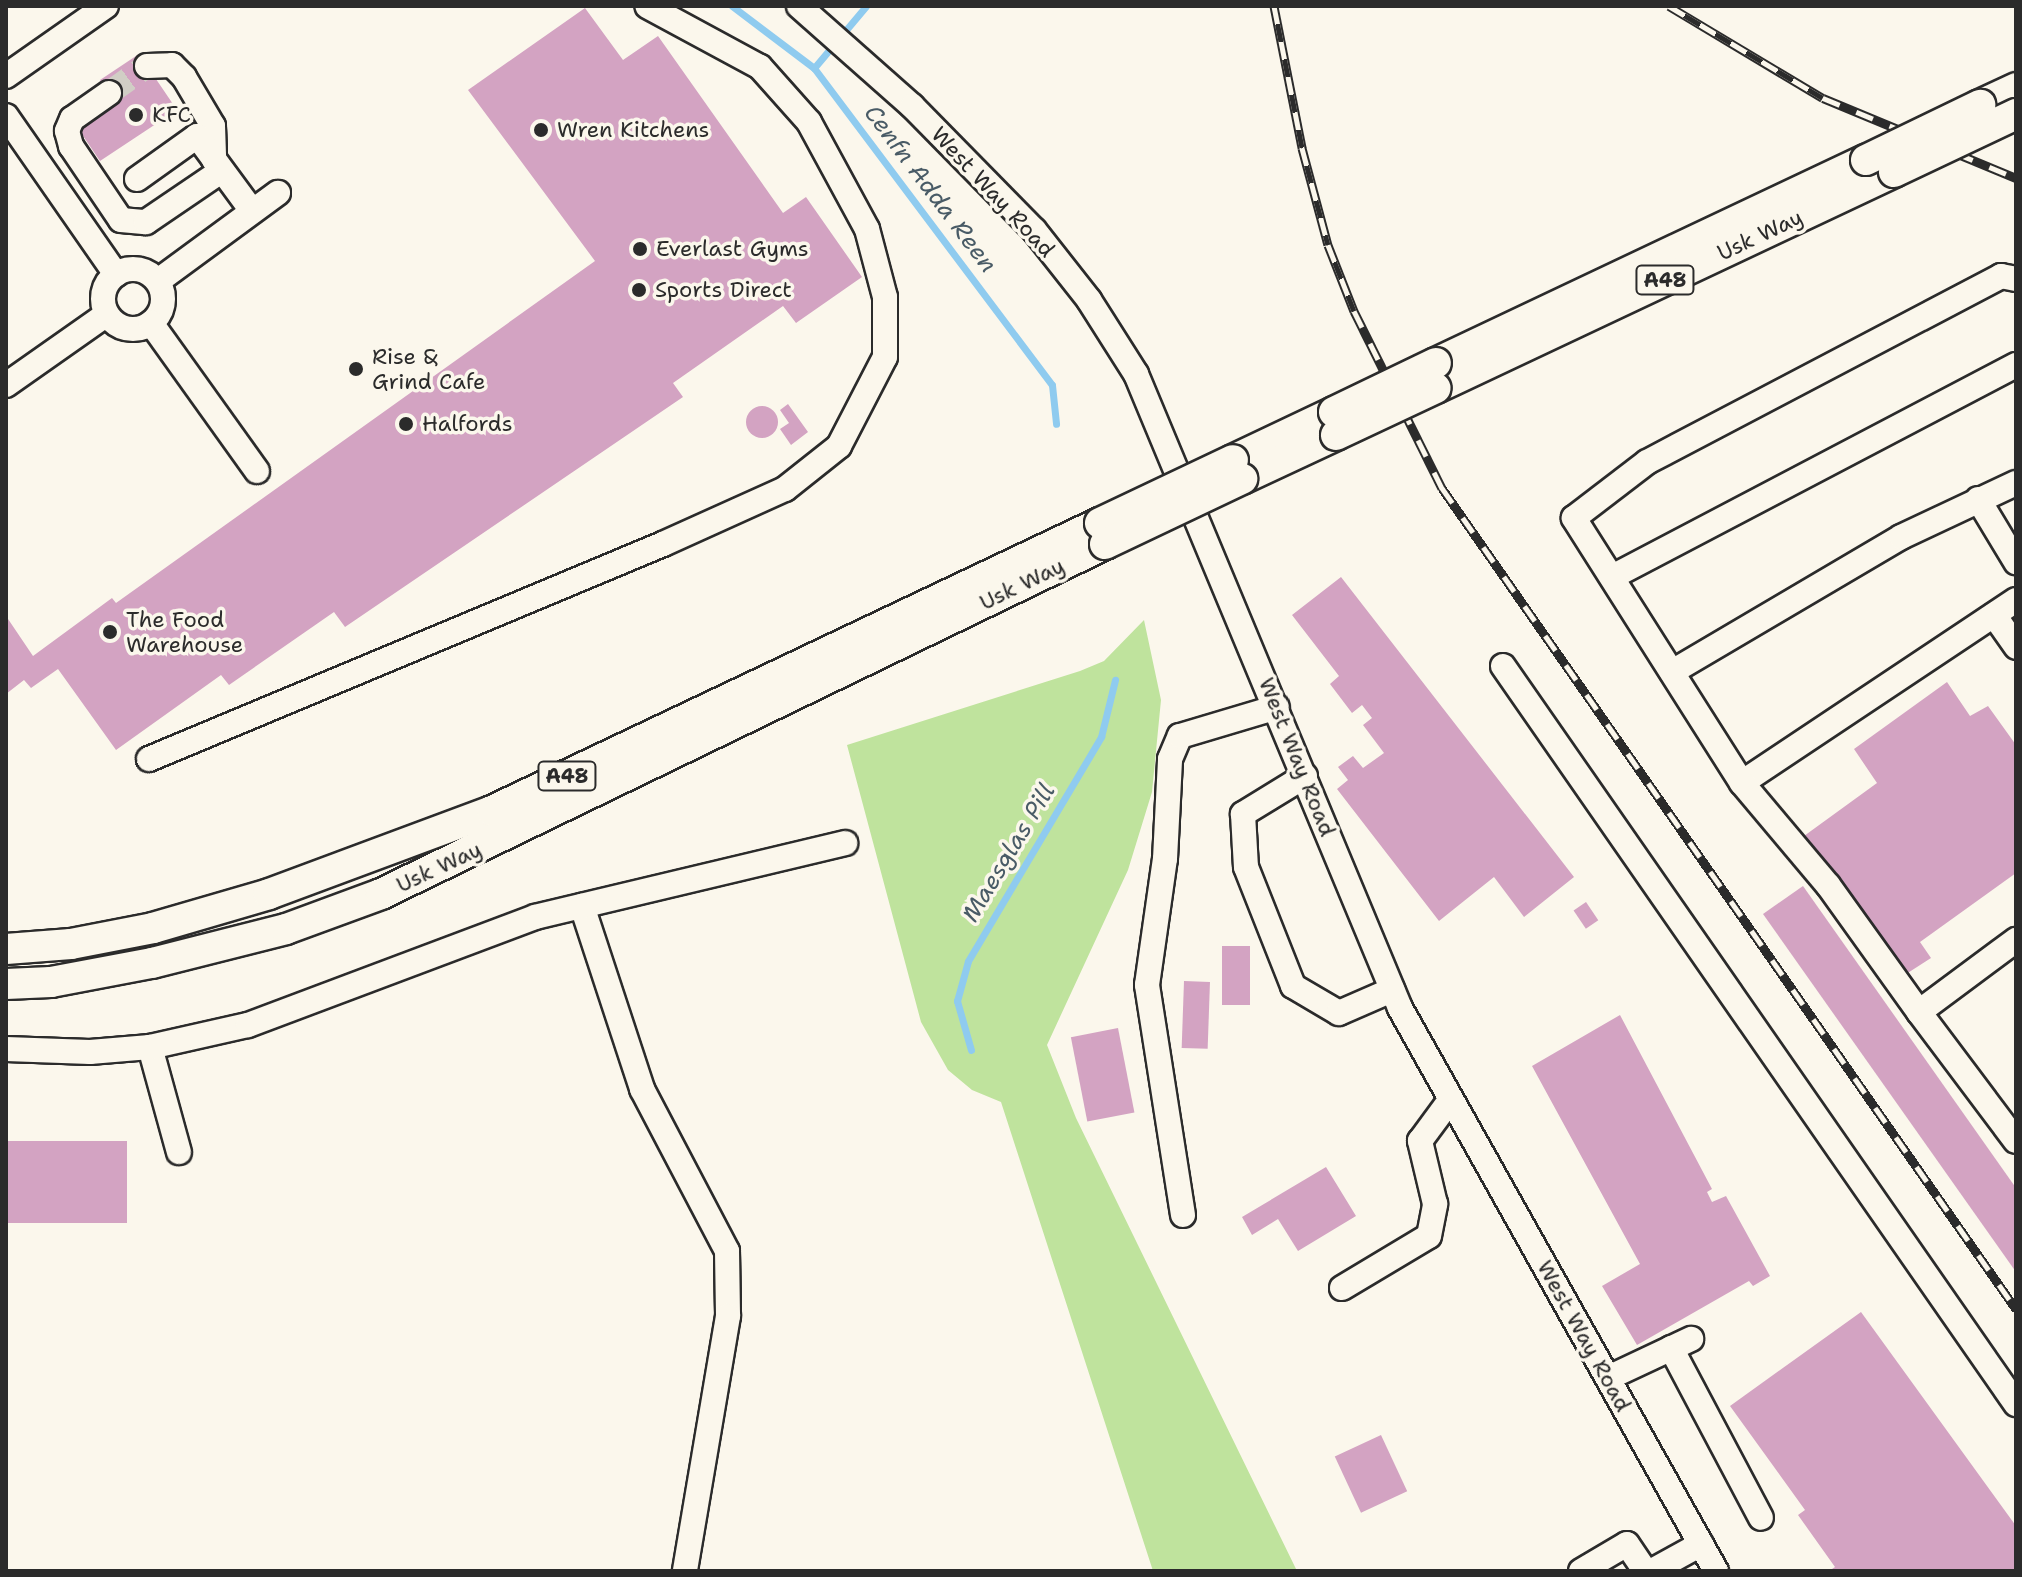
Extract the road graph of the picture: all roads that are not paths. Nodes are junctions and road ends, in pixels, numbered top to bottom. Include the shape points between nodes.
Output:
1 (106, 6) edge
2 (647, 6) edge
3 (799, 6) edge
4 (147, 66) dead end
5 (6, 76) edge
6 (2016, 88) edge
7 (109, 93) tunnel mouth
8 (2016, 114) edge
9 (6, 116) edge
10 (218, 165) junction
11 (137, 179) dead end
12 (278, 193) dead end
13 (252, 211) junction
14 (116, 274) junction
15 (2016, 279) edge
16 (158, 281) junction
17 (107, 314) junction
18 (151, 323) junction
19 (2016, 365) edge
20 (1436, 376) junction
21 (6, 385) edge
22 (257, 471) dead end
23 (2016, 483) edge
24 (1978, 499) junction
25 (1102, 533) junction
26 (2016, 562) edge
27 (1612, 577) junction
28 (2016, 600) edge
29 (1994, 615) junction
30 (2016, 647) edge
31 (1503, 666) dead end
32 (1672, 672) junction
33 (1277, 707) junction
34 (149, 759) dead end
35 (1305, 776) junction
36 (1742, 783) junction
37 (845, 843) dead end
38 (582, 906) junction
39 (2016, 940) edge
40 (6, 949) edge
41 (6, 984) edge
42 (1392, 990) junction
43 (1919, 1012) junction
44 (150, 1047) junction
45 (6, 1049) edge
46 (1451, 1099) junction
47 (2016, 1141) edge
48 (179, 1152) dead end
49 (1183, 1215) dead end
50 (1342, 1288) dead end
51 (1608, 1378) junction
52 (2016, 1404) edge
53 (1761, 1518) dead end
54 (1701, 1544) junction
55 (685, 1571) edge
56 (1581, 1571) edge
57 (1645, 1571) edge
58 (1652, 1571) edge
59 (1716, 1571) edge

1 - 5 street
2 - 34 street via 760,67 809,122 867,229 885,297 885,357 839,446 785,489
3 - 33 street, West Way Road via 912,106 1066,269 1136,374
4 - 10 street via 172,65 184,77 213,126
6 - 20 main road, Usk Way / A48, bridge
7 - 10 street via 72,119 67,131 71,146 121,220 146,222
8 - 20 main road, Usk Way / A48, bridge
9 - 14 street
10 - 11 street via 197,136
10 - 13 street
12 - 13 street
13 - 16 street
14 - 16 street via 143,270
14 - 17 street via 104,288
15 - 27 street via 2001,276 1647,462 1574,518
16 - 18 street via 164,299
17 - 18 street via 132,329
17 - 21 street
18 - 22 street
19 - 27 street
20 - 25 main road, Usk Way / A48, bridge
23 - 24 street
24 - 26 street
24 - 32 street via 1901,537
25 - 40 main road, Usk Way / A48 via 492,811 269,894 153,928
25 - 41 main road, Usk Way / A48 via 381,894 286,929 152,963 51,982
27 - 32 street
28 - 29 street
29 - 30 street
29 - 36 street
31 - 52 street
32 - 36 street
33 - 35 street, West Way Road
33 - 49 street via 1180,736 1170,759 1165,859 1147,985
35 - 42 street, West Way Road
35 - 42 street via 1243,814 1246,867 1293,986 1339,1013
36 - 43 street via 1828,885
37 - 38 street
38 - 44 street via 535,917 248,1025
38 - 55 street via 642,1089 727,1251 728,1316
39 - 43 street
42 - 46 street, West Way Road
43 - 47 street
44 - 45 street via 90,1052
44 - 48 street
46 - 50 street via 1420,1141 1435,1204 1429,1236
46 - 51 street, West Way Road
51 - 53 street via 1681,1344
51 - 54 street, West Way Road
54 - 58 street
54 - 59 street, West Way Road
56 - 57 street via 1627,1544

